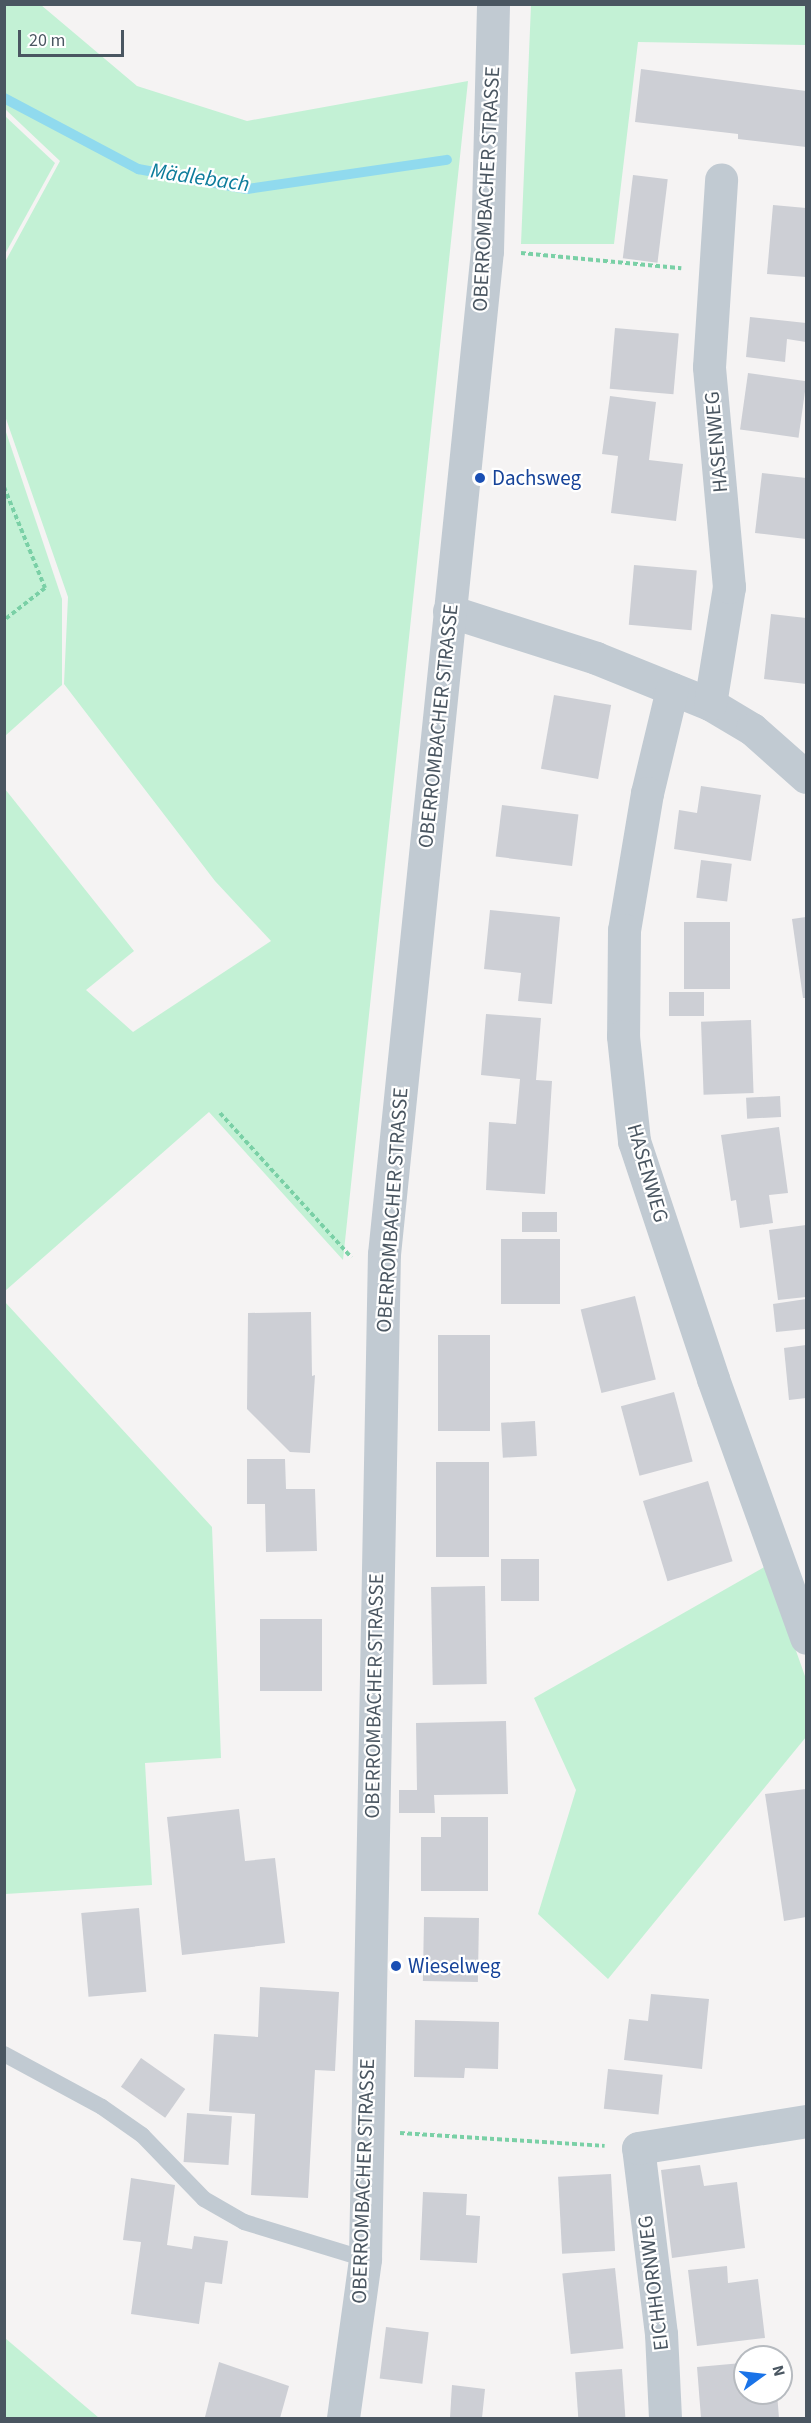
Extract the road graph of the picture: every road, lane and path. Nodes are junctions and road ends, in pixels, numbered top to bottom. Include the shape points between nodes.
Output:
1 (493, 4) edge
2 (721, 179) dead end
3 (487, 251) junction
4 (714, 271) junction
5 (4, 487) edge
6 (449, 611) junction
7 (4, 620) edge
8 (672, 689) junction
9 (710, 704) junction
10 (807, 777) edge
11 (220, 1113) dead end
12 (384, 1254) junction
13 (807, 1638) edge
14 (4, 2054) edge
15 (807, 2121) edge
16 (367, 2131) junction
17 (638, 2148) junction
18 (365, 2259) junction
19 (343, 2418) edge
20 (665, 2418) edge

1 - 3 street, OBERROMBACHER STRASSE
2 - 4 street, HASENWEG
3 - 4 path
3 - 6 street, OBERROMBACHER STRASSE
4 - 9 street, HASENWEG via 709,367 729,587
5 - 7 path via 45,588
6 - 8 street via 596,658
6 - 12 street, OBERROMBACHER STRASSE
8 - 9 street
8 - 13 street, HASENWEG via 647,793 624,930 623,1036 634,1141 713,1379
9 - 10 street via 752,729
11 - 12 path via 347,1257
12 - 16 street, OBERROMBACHER STRASSE
14 - 18 lane via 102,2107 142,2136 204,2199 244,2222
15 - 17 street
16 - 17 path
16 - 18 street, OBERROMBACHER STRASSE
17 - 20 street, EICHHORNWEG via 661,2334
18 - 19 street, OBERROMBACHER STRASSE

